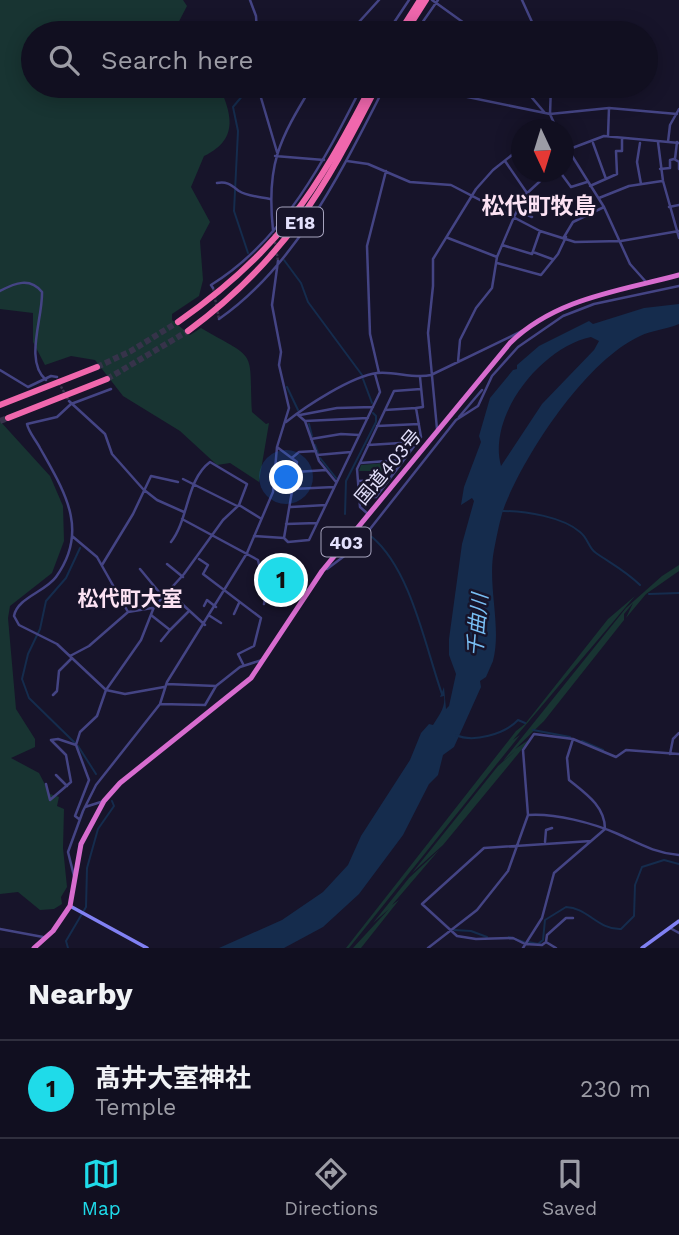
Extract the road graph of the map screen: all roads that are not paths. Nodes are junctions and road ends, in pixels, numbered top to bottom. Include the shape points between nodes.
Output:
1 (250, 0) edge
2 (379, 0) edge
3 (409, 0) edge
4 (420, 0) edge
5 (426, 0) edge
6 (522, 0) edge
7 (435, 1) edge
8 (256, 21) edge
9 (360, 21) edge
10 (395, 21) edge
11 (407, 21) edge
12 (413, 21) edge
13 (422, 21) edge
14 (462, 21) edge
15 (532, 21) edge
16 (261, 98) edge
17 (306, 98) edge
18 (356, 98) edge
19 (365, 98) edge
20 (371, 98) edge
21 (379, 98) edge
22 (472, 98) edge
23 (532, 98) edge
24 (551, 98) edge
25 (609, 108) junction
26 (678, 111) edge
27 (545, 113) junction
28 (550, 114) junction
29 (552, 119) edge
30 (608, 137) junction
31 (622, 139) junction
32 (592, 142) junction
33 (640, 142) junction
34 (658, 142) junction
35 (668, 142) junction
36 (678, 143) edge
37 (574, 148) edge
38 (276, 154) junction
39 (511, 155) edge
40 (675, 159) junction
41 (324, 160) junction
42 (504, 160) junction
43 (347, 161) junction
44 (574, 162) edge
45 (660, 169) junction
46 (679, 169) edge
47 (386, 171) junction
48 (606, 179) junction
49 (663, 181) junction
50 (539, 182) edge
51 (567, 182) edge
52 (587, 182) junction
53 (216, 183) dead end
54 (641, 184) junction
55 (590, 186) junction
56 (527, 193) junction
57 (472, 195) junction
58 (598, 198) junction
59 (270, 200) junction
60 (679, 205) edge
61 (604, 207) junction
62 (669, 207) junction
63 (517, 210) junction
64 (514, 217) junction
65 (532, 217) dead end
66 (273, 230) junction
67 (540, 231) junction
68 (678, 231) edge
69 (565, 237) junction
70 (447, 238) junction
71 (679, 238) edge
72 (621, 241) junction
73 (501, 245) junction
74 (533, 252) junction
75 (497, 257) junction
76 (552, 259) junction
77 (278, 261) junction
78 (497, 263) junction
79 (679, 275) edge
80 (647, 283) junction
81 (679, 286) edge
82 (213, 288) dead end
83 (0, 291) edge
84 (219, 319) dead end
85 (178, 322) tunnel mouth
86 (523, 330) junction
87 (188, 331) tunnel mouth
88 (458, 362) junction
89 (97, 367) tunnel mouth
90 (1, 372) edge
91 (377, 373) junction
92 (431, 375) junction
93 (57, 377) dead end
94 (420, 377) junction
95 (107, 379) tunnel mouth
96 (480, 379) junction
97 (46, 380) junction
98 (485, 387) junction
99 (111, 389) dead end
100 (421, 389) junction
101 (70, 403) junction
102 (0, 405) edge
103 (373, 407) junction
104 (416, 408) junction
105 (385, 410) junction
106 (298, 414) junction
107 (8, 418) tunnel mouth
108 (368, 418) junction
109 (457, 420) junction
110 (305, 421) junction
111 (286, 422) junction
112 (419, 424) junction
113 (377, 426) junction
114 (437, 432) junction
115 (359, 435) junction
116 (310, 439) junction
117 (417, 442) junction
118 (368, 445) junction
119 (277, 447) junction
120 (351, 452) junction
121 (316, 453) junction
122 (292, 458) junction
123 (401, 460) junction
124 (360, 463) junction
125 (326, 470) junction
126 (296, 472) junction
127 (183, 478) dead end
128 (388, 480) junction
129 (358, 481) junction
130 (178, 482) dead end
131 (195, 484) junction
132 (335, 485) junction
133 (143, 489) junction
134 (293, 489) junction
135 (359, 498) junction
136 (238, 505) junction
137 (326, 505) junction
138 (289, 507) junction
139 (184, 512) junction
140 (369, 515) junction
141 (260, 518) junction
142 (182, 519) junction
143 (317, 523) junction
144 (286, 524) junction
145 (214, 534) junction
146 (72, 536) junction
147 (254, 536) junction
148 (284, 537) junction
149 (171, 542) dead end
150 (247, 553) junction
151 (198, 558) junction
152 (167, 564) dead end
153 (102, 565) junction
154 (141, 569) dead end
155 (322, 571) junction
156 (183, 577) junction
157 (225, 590) junction
158 (169, 592) junction
159 (164, 598) junction
160 (239, 603) junction
161 (264, 604) dead end
162 (153, 607) junction
163 (204, 607) dead end
164 (216, 607) junction
165 (128, 612) junction
166 (188, 612) junction
167 (234, 614) dead end
168 (151, 615) junction
169 (210, 616) junction
170 (221, 623) dead end
171 (205, 625) junction
172 (170, 631) junction
173 (162, 642) dead end
174 (70, 657) junction
175 (263, 660) junction
176 (243, 664) junction
177 (166, 686) junction
178 (216, 686) junction
179 (106, 690) junction
180 (53, 695) dead end
181 (160, 704) junction
182 (679, 733) edge
183 (573, 739) junction
184 (76, 745) junction
185 (670, 754) junction
186 (679, 754) edge
187 (56, 775) dead end
188 (46, 784) dead end
189 (67, 786) junction
190 (104, 801) junction
191 (85, 807) junction
192 (528, 815) junction
193 (79, 819) junction
194 (552, 828) dead end
195 (606, 829) junction
196 (591, 841) junction
197 (545, 842) junction
198 (519, 846) junction
199 (679, 855) edge
200 (76, 880) junction
201 (72, 907) junction
202 (573, 920) dead end
203 (679, 921) edge
204 (670, 928) junction
205 (0, 929) edge
206 (450, 929) junction
207 (679, 933) edge
208 (43, 937) junction
209 (546, 942) junction
210 (36, 946) edge
211 (524, 946) edge
212 (147, 948) edge
213 (428, 948) edge
214 (556, 948) edge
215 (642, 948) edge

1 - 8 street
2 - 9 street
3 - 10 street
4 - 11 highway
5 - 12 highway
6 - 15 street
7 - 13 street
7 - 14 street
16 - 38 street
17 - 38 street
18 - 41 street
19 - 85 highway, E18 via 332,161 290,223 230,283
20 - 87 highway, E18 via 295,229 250,280
21 - 43 street
22 - 27 street
23 - 27 street
24 - 28 street
25 - 26 street
25 - 28 street
25 - 30 street
26 - 35 street
27 - 28 street
28 - 29 street
30 - 31 street
30 - 32 street
31 - 33 street
31 - 48 street via 622,150 616,151 617,174
32 - 37 street
32 - 48 street
33 - 34 street
33 - 54 street
34 - 35 street
34 - 45 street
35 - 36 street
36 - 40 street
38 - 41 street
38 - 59 street
39 - 42 street
40 - 45 street via 670,160 670,168
40 - 46 street
41 - 66 street
42 - 56 street
42 - 57 street
43 - 47 street
43 - 77 street via 325,200
44 - 52 street
45 - 49 street
47 - 57 street via 410,182 451,185
47 - 91 street via 367,246 370,334
48 - 55 street
49 - 54 street
49 - 62 street
50 - 56 street
51 - 52 street via 571,187
52 - 55 street
53 - 59 street
54 - 58 street
55 - 58 street
56 - 63 street
57 - 64 street
57 - 70 street
58 - 61 street
59 - 66 street
60 - 62 street
61 - 69 street via 573,222
61 - 72 street
62 - 68 street
63 - 64 street
63 - 65 street
64 - 67 street
64 - 73 street
66 - 82 street via 227,276 211,285
67 - 69 street
67 - 74 street
68 - 71 street
68 - 72 street
69 - 72 street via 581,243
69 - 76 street via 561,251
70 - 75 street
70 - 92 street via 431,266
72 - 80 street via 631,264
73 - 74 street
73 - 75 street
74 - 76 street
75 - 78 street
76 - 78 street via 541,275
77 - 84 street
77 - 111 street via 272,305 279,365 289,401
78 - 88 street via 492,288 460,340
79 - 80 highway, 国道403号 / 403
80 - 86 highway, 国道403号 / 403 via 569,304
81 - 98 street via 605,301 563,316 518,347
83 - 97 street via 25,283 42,292 35,353 39,374
86 - 88 street
86 - 96 highway, 国道403号 / 403
88 - 92 street
89 - 102 highway
90 - 97 street via 28,387
91 - 94 street
91 - 103 street via 380,392
91 - 106 street
92 - 94 street
92 - 114 street
93 - 97 street
94 - 100 street
95 - 107 highway
96 - 98 street
96 - 114 highway, 国道403号 / 403
98 - 109 street
98 - 109 street via 478,406
99 - 101 street
100 - 104 street via 423,407
100 - 105 street via 394,391
101 - 133 street via 105,434 111,454
101 - 146 street via 57,417 27,424 72,514
103 - 106 street
103 - 108 street
104 - 105 street
104 - 112 street
105 - 113 street
106 - 110 street
106 - 111 street
108 - 110 street
108 - 115 street
109 - 155 street via 355,548
110 - 116 street
111 - 119 street
112 - 113 street
112 - 117 street
113 - 118 street
114 - 140 highway, 国道403号 / 403
115 - 116 street
115 - 120 street
116 - 121 street
117 - 118 street
117 - 123 street
118 - 124 street
119 - 122 street
119 - 141 street via 273,492
120 - 121 street
120 - 132 street
121 - 122 street via 299,452
121 - 125 street
122 - 126 street via 297,462
123 - 124 street
123 - 128 street
124 - 129 street
125 - 126 street
125 - 132 street
126 - 134 street
127 - 131 street
128 - 129 street
128 - 135 street via 376,497
129 - 135 street
130 - 133 street via 151,476
131 - 136 street
131 - 136 street via 201,468 210,462 247,484
131 - 139 street
132 - 134 street
132 - 137 street
133 - 139 street
133 - 153 street
134 - 138 street
135 - 140 street via 360,507
136 - 141 street
136 - 145 street
137 - 138 street
137 - 143 street
138 - 144 street
139 - 142 street
140 - 155 highway, 国道403号 / 403
141 - 147 street
142 - 145 street
142 - 149 street
143 - 144 street
143 - 148 street via 309,540 288,542
144 - 148 street
145 - 150 street
145 - 151 street
146 - 153 street
146 - 174 street via 57,576 14,613 16,623 57,644
147 - 148 street
147 - 150 street
150 - 157 street
150 - 161 street via 258,560
151 - 156 street
151 - 157 street via 208,565 203,574
152 - 156 street
153 - 165 street
154 - 159 street
155 - 175 highway, 国道403号 / 403
156 - 158 street
157 - 160 street
157 - 164 street
158 - 159 street
158 - 166 street
159 - 162 street
160 - 167 street
160 - 176 street via 261,618 254,646 238,654
162 - 165 street
162 - 168 street
163 - 164 street via 207,600
164 - 169 street
165 - 174 street
166 - 171 street
166 - 172 street
168 - 172 street
168 - 179 street via 141,640
169 - 170 street
169 - 171 street
171 - 177 street
172 - 173 street
174 - 179 street
174 - 180 street via 59,671
175 - 176 street
175 - 190 highway, 国道403号 / 403 via 242,688 120,783
176 - 178 street
177 - 178 street
177 - 179 street via 125,694
177 - 181 street
178 - 181 street via 205,705
179 - 184 street via 97,716 80,732
181 - 191 street via 96,785
182 - 185 street
183 - 185 street via 616,757 626,750
183 - 192 street via 534,734 523,750
183 - 195 street via 567,758 569,780 604,814
184 - 189 street via 58,739 50,742 66,755 71,782
184 - 193 street via 89,780 75,816
185 - 186 street
187 - 189 street
188 - 189 street via 50,800
190 - 191 street
190 - 200 highway, 国道403号 / 403 via 81,844
191 - 193 street
192 - 195 street
192 - 198 street
193 - 200 street via 68,852
194 - 197 street via 546,831
195 - 196 street
195 - 199 street via 658,854
196 - 197 street
196 - 211 street via 554,873 542,918
197 - 198 street
198 - 206 street via 504,879 477,910
198 - 206 street via 484,848 422,904
200 - 201 highway, 国道403号 / 403
201 - 208 highway, 国道403号 / 403
201 - 212 main road
202 - 209 street via 566,918 547,935
203 - 204 main road
204 - 207 street
204 - 215 main road
205 - 208 street
206 - 211 street via 462,937 513,938
206 - 213 street
208 - 210 highway, 国道403号 / 403
209 - 211 street
209 - 214 street

